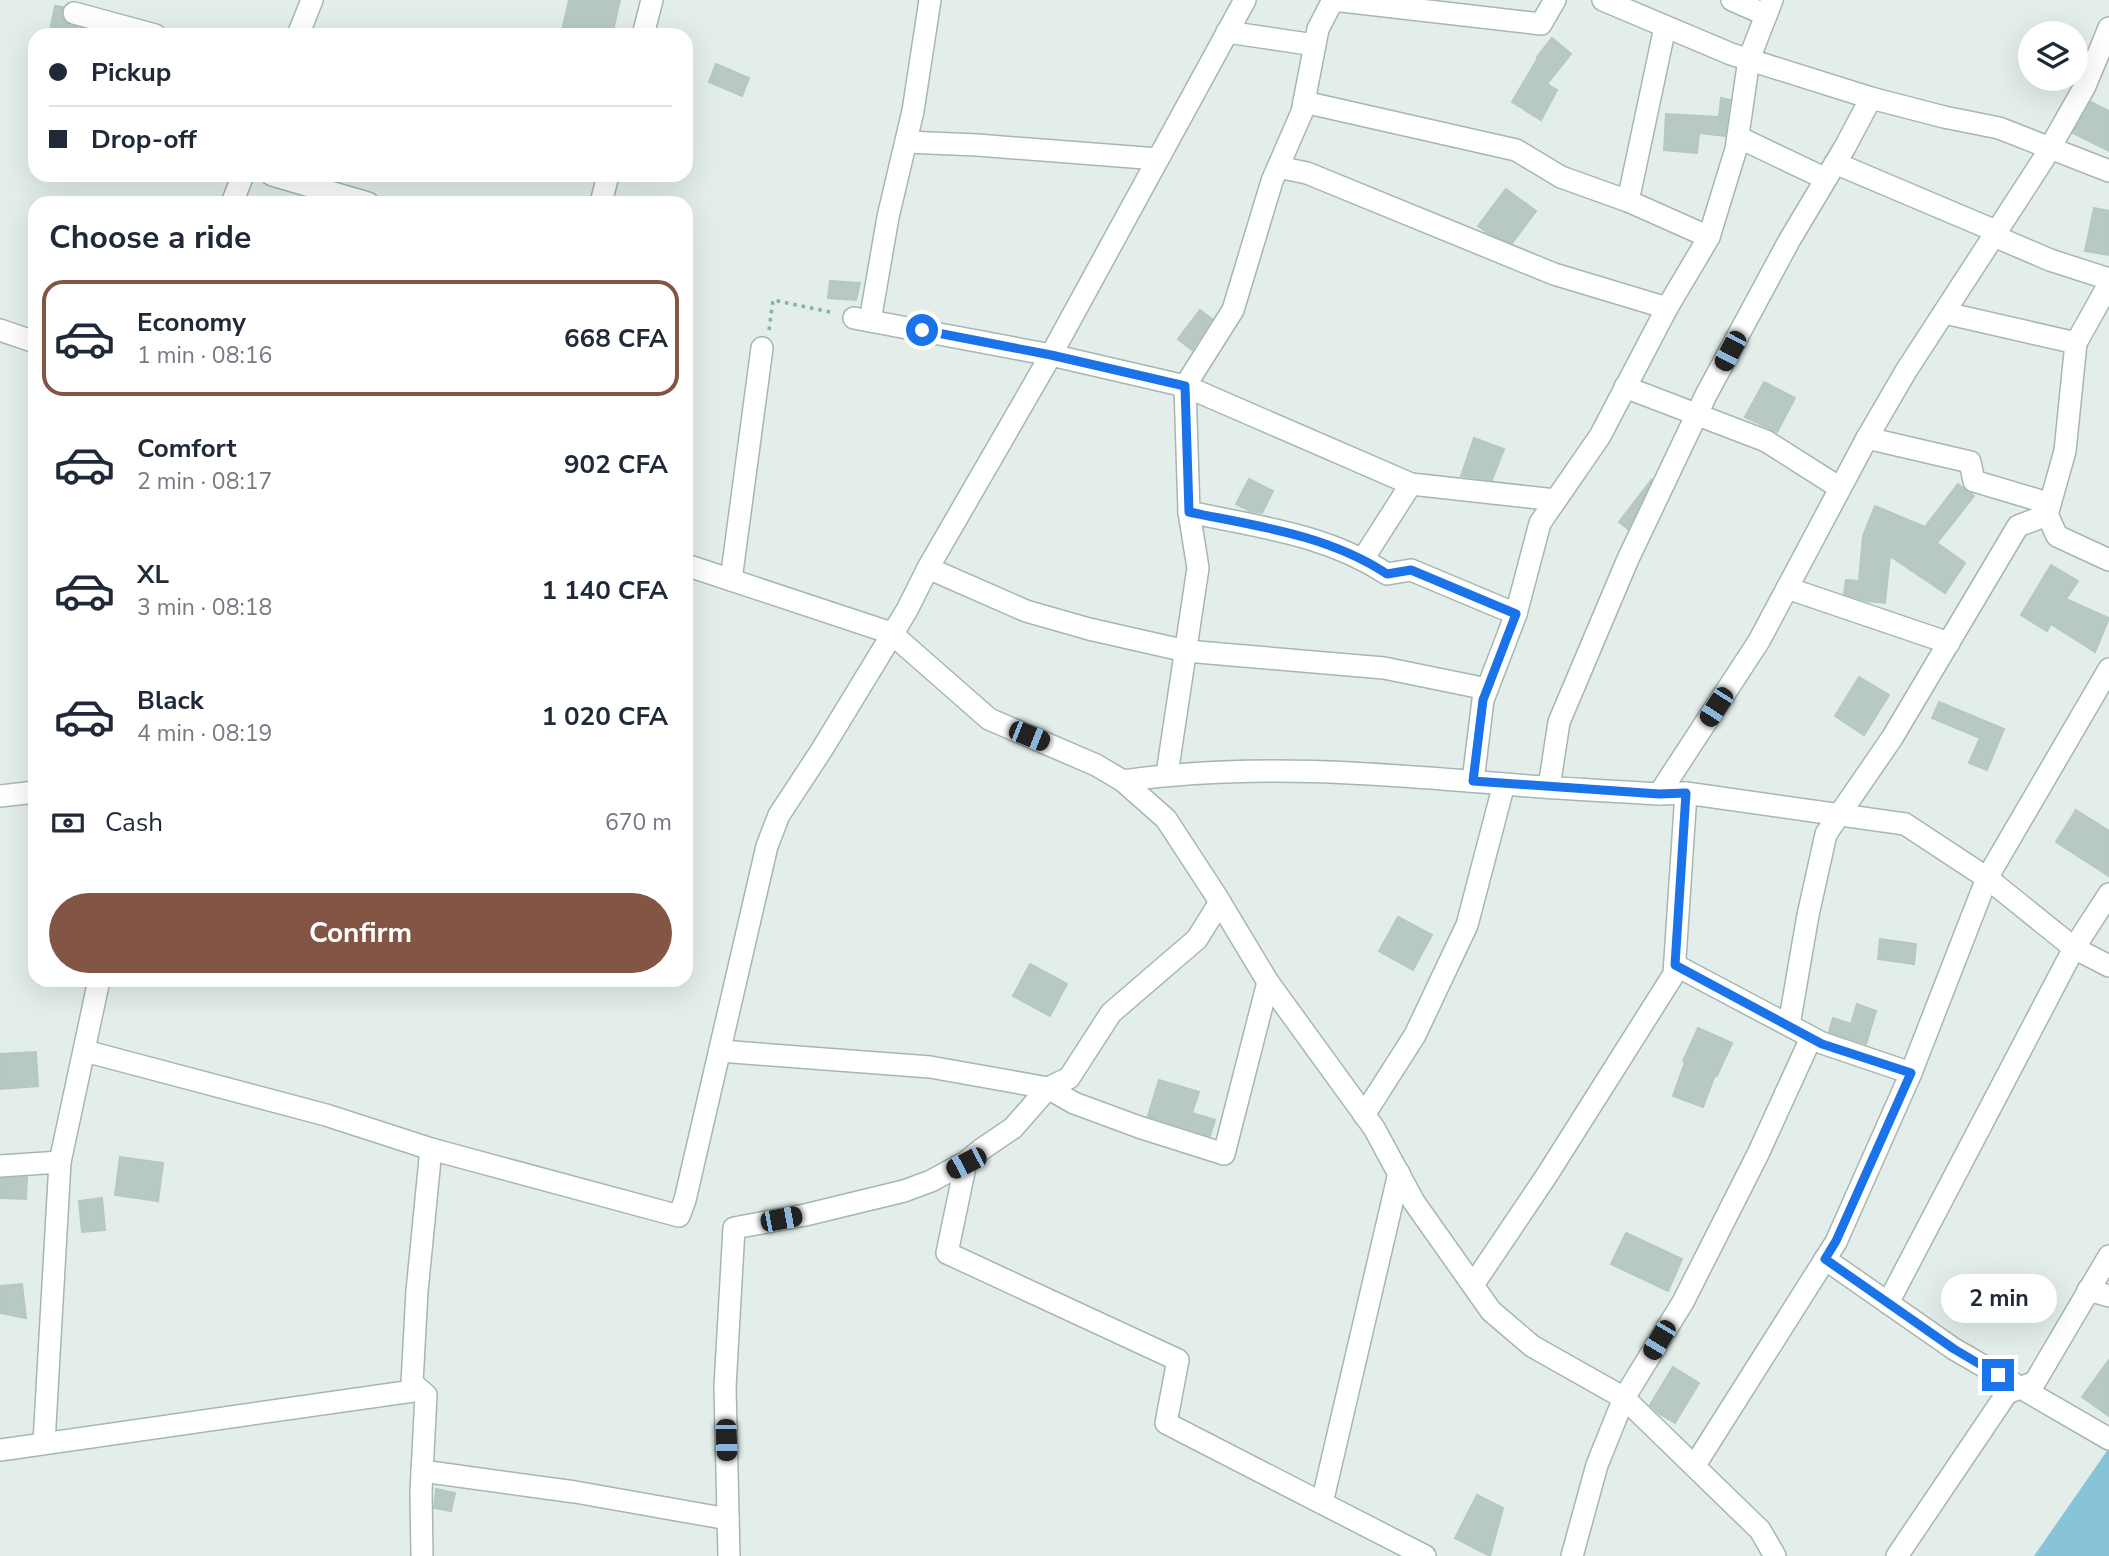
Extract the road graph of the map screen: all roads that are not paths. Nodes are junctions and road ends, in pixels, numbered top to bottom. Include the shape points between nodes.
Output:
1 (312, 0) edge
2 (652, 0) edge
3 (930, 0) edge
4 (1245, 0) edge
5 (1333, 0) edge
6 (1555, 0) edge
7 (1602, 0) edge
8 (1732, 0) edge
9 (1443, 6) edge
10 (1633, 6) edge
11 (1769, 8) edge
12 (74, 13) dead end
13 (1665, 27) junction
14 (129, 28) edge
15 (301, 28) edge
16 (645, 28) edge
17 (2109, 28) edge
18 (1227, 32) junction
19 (1315, 45) junction
20 (1749, 59) junction
21 (1871, 98) junction
22 (1304, 102) junction
23 (1738, 137) junction
24 (906, 142) junction
25 (2051, 147) junction
26 (1158, 159) junction
27 (1278, 167) junction
28 (1830, 171) junction
29 (2109, 171) edge
30 (296, 182) edge
31 (344, 196) edge
32 (1628, 201) junction
33 (1998, 232) junction
34 (1709, 237) junction
35 (2109, 281) edge
36 (1667, 308) junction
37 (1945, 313) junction
38 (0, 330) edge
39 (28, 340) edge
40 (2076, 344) junction
41 (762, 348) road end
42 (1051, 355) junction
43 (1185, 386) junction
44 (1625, 387) junction
45 (1696, 415) junction
46 (1867, 438) junction
47 (1411, 484) junction
48 (1840, 488) junction
49 (1556, 500) junction
50 (1189, 512) junction
51 (2047, 514) junction
52 (1363, 559) junction
53 (2109, 560) edge
54 (693, 567) edge
55 (928, 568) junction
56 (731, 580) junction
57 (1787, 588) junction
58 (1516, 614) junction
59 (891, 633) junction
60 (1949, 643) junction
61 (1186, 651) junction
62 (2109, 669) edge
63 (1487, 689) junction
64 (1167, 774) junction
65 (1123, 781) junction
66 (1473, 781) junction
67 (1504, 784) junction
68 (1549, 787) junction
69 (28, 793) edge
70 (1686, 793) junction
71 (1659, 794) junction
72 (0, 796) edge
73 (1840, 815) junction
74 (1987, 878) junction
75 (2109, 894) edge
76 (1220, 902) junction
77 (2074, 948) junction
78 (1675, 965) junction
79 (2109, 966) edge
80 (1268, 982) junction
81 (98, 987) edge
82 (1789, 1025) junction
83 (1811, 1038) junction
84 (85, 1051) junction
85 (720, 1051) junction
86 (1911, 1073) junction
87 (1048, 1088) junction
88 (1364, 1115) junction
89 (431, 1150) junction
90 (60, 1162) junction
91 (966, 1163) junction
92 (0, 1166) edge
93 (1399, 1173) junction
94 (2109, 1255) edge
95 (1825, 1259) junction
96 (1473, 1285) junction
97 (2088, 1290) junction
98 (2109, 1296) edge
99 (1888, 1303) junction
100 (2020, 1388) junction
101 (420, 1390) junction
102 (1624, 1398) junction
103 (2109, 1439) edge
104 (44, 1443) junction
105 (0, 1451) edge
106 (1695, 1465) junction
107 (422, 1471) junction
108 (1322, 1503) junction
109 (728, 1518) junction
110 (422, 1556) edge
111 (729, 1556) edge
112 (1425, 1556) edge
113 (1572, 1556) edge
114 (1775, 1556) edge
115 (1897, 1556) edge

1 - 15 street
2 - 16 street
3 - 24 street
4 - 18 street
5 - 9 street
5 - 19 street
6 - 9 street via 1541,24
7 - 10 street
8 - 11 street
10 - 13 street
11 - 20 street
12 - 14 street
13 - 20 street
13 - 32 street
17 - 25 street via 2085,86
18 - 19 street
18 - 26 street
19 - 22 street
20 - 21 street
20 - 23 street
21 - 25 street via 1999,128
21 - 28 street
22 - 27 street
22 - 32 street via 1516,150 1561,177
23 - 28 street
23 - 34 street
24 - 26 street
24 - 42 street via 862,319
25 - 29 street
25 - 33 street
26 - 42 street
27 - 36 street via 1307,173 1554,274
27 - 43 street via 1233,310
28 - 33 street
28 - 45 street
30 - 31 street
32 - 34 street
33 - 35 street via 2001,239 2025,250
33 - 37 street
34 - 36 street
35 - 40 street
36 - 44 street
37 - 40 street
37 - 46 street
38 - 39 street
40 - 51 street via 2064,452
41 - 56 street
42 - 43 street
42 - 55 street
43 - 47 street
43 - 50 street
44 - 45 street
44 - 49 street via 1600,436
45 - 48 street via 1766,441
45 - 68 street via 1559,722
46 - 48 street
46 - 51 street via 1970,463 1974,481 2041,501
47 - 49 street
47 - 52 street
48 - 57 street
49 - 58 street via 1539,523
50 - 52 street via 1312,538
50 - 61 street via 1198,568
51 - 53 street via 2057,536
51 - 60 street via 2018,526
52 - 58 street via 1387,574 1411,570
54 - 56 street
55 - 59 street
55 - 61 street via 1026,611
56 - 59 street
57 - 60 street
57 - 71 street via 1759,641
58 - 63 street
59 - 65 street via 989,719
59 - 85 street via 779,815 767,846
60 - 73 street
61 - 63 street via 1384,668
61 - 64 street
62 - 74 street
63 - 66 street
64 - 65 street
64 - 66 street via 1328,772
65 - 76 street via 1166,819
66 - 67 street
67 - 68 street
67 - 88 street via 1467,925 1415,1035
68 - 71 street
69 - 72 street
70 - 71 street
70 - 73 street
70 - 78 street
73 - 74 street via 1905,824
73 - 82 street via 1826,834
74 - 77 street
74 - 86 street
75 - 77 street
76 - 80 street
76 - 87 street via 1197,939 1111,1013 1069,1078
77 - 79 street
77 - 99 street
78 - 82 street
78 - 96 street via 1674,974
80 - 87 street via 1224,1154 1074,1103
80 - 88 street
81 - 84 street
82 - 83 street
83 - 86 street
83 - 102 street via 1683,1302
84 - 89 street via 326,1115
84 - 90 street
85 - 87 street via 930,1067
85 - 89 street via 679,1216
86 - 95 street
87 - 91 street via 1013,1128
88 - 93 street
89 - 101 street via 412,1383
90 - 92 street
90 - 104 street
91 - 108 street via 947,1253 1178,1360 1166,1423
91 - 109 street via 904,1191 734,1228 725,1387
93 - 96 street
93 - 108 street
94 - 97 street
95 - 99 street
95 - 106 street
96 - 102 street via 1492,1311 1532,1346
97 - 98 street
97 - 100 street via 2035,1382
99 - 100 street
100 - 103 street
100 - 115 street via 2007,1393
101 - 104 street
101 - 107 street via 426,1395
102 - 106 street
102 - 113 street via 1597,1465
104 - 105 street
106 - 114 street via 1760,1530
107 - 109 street
107 - 110 street
108 - 112 street
109 - 111 street

